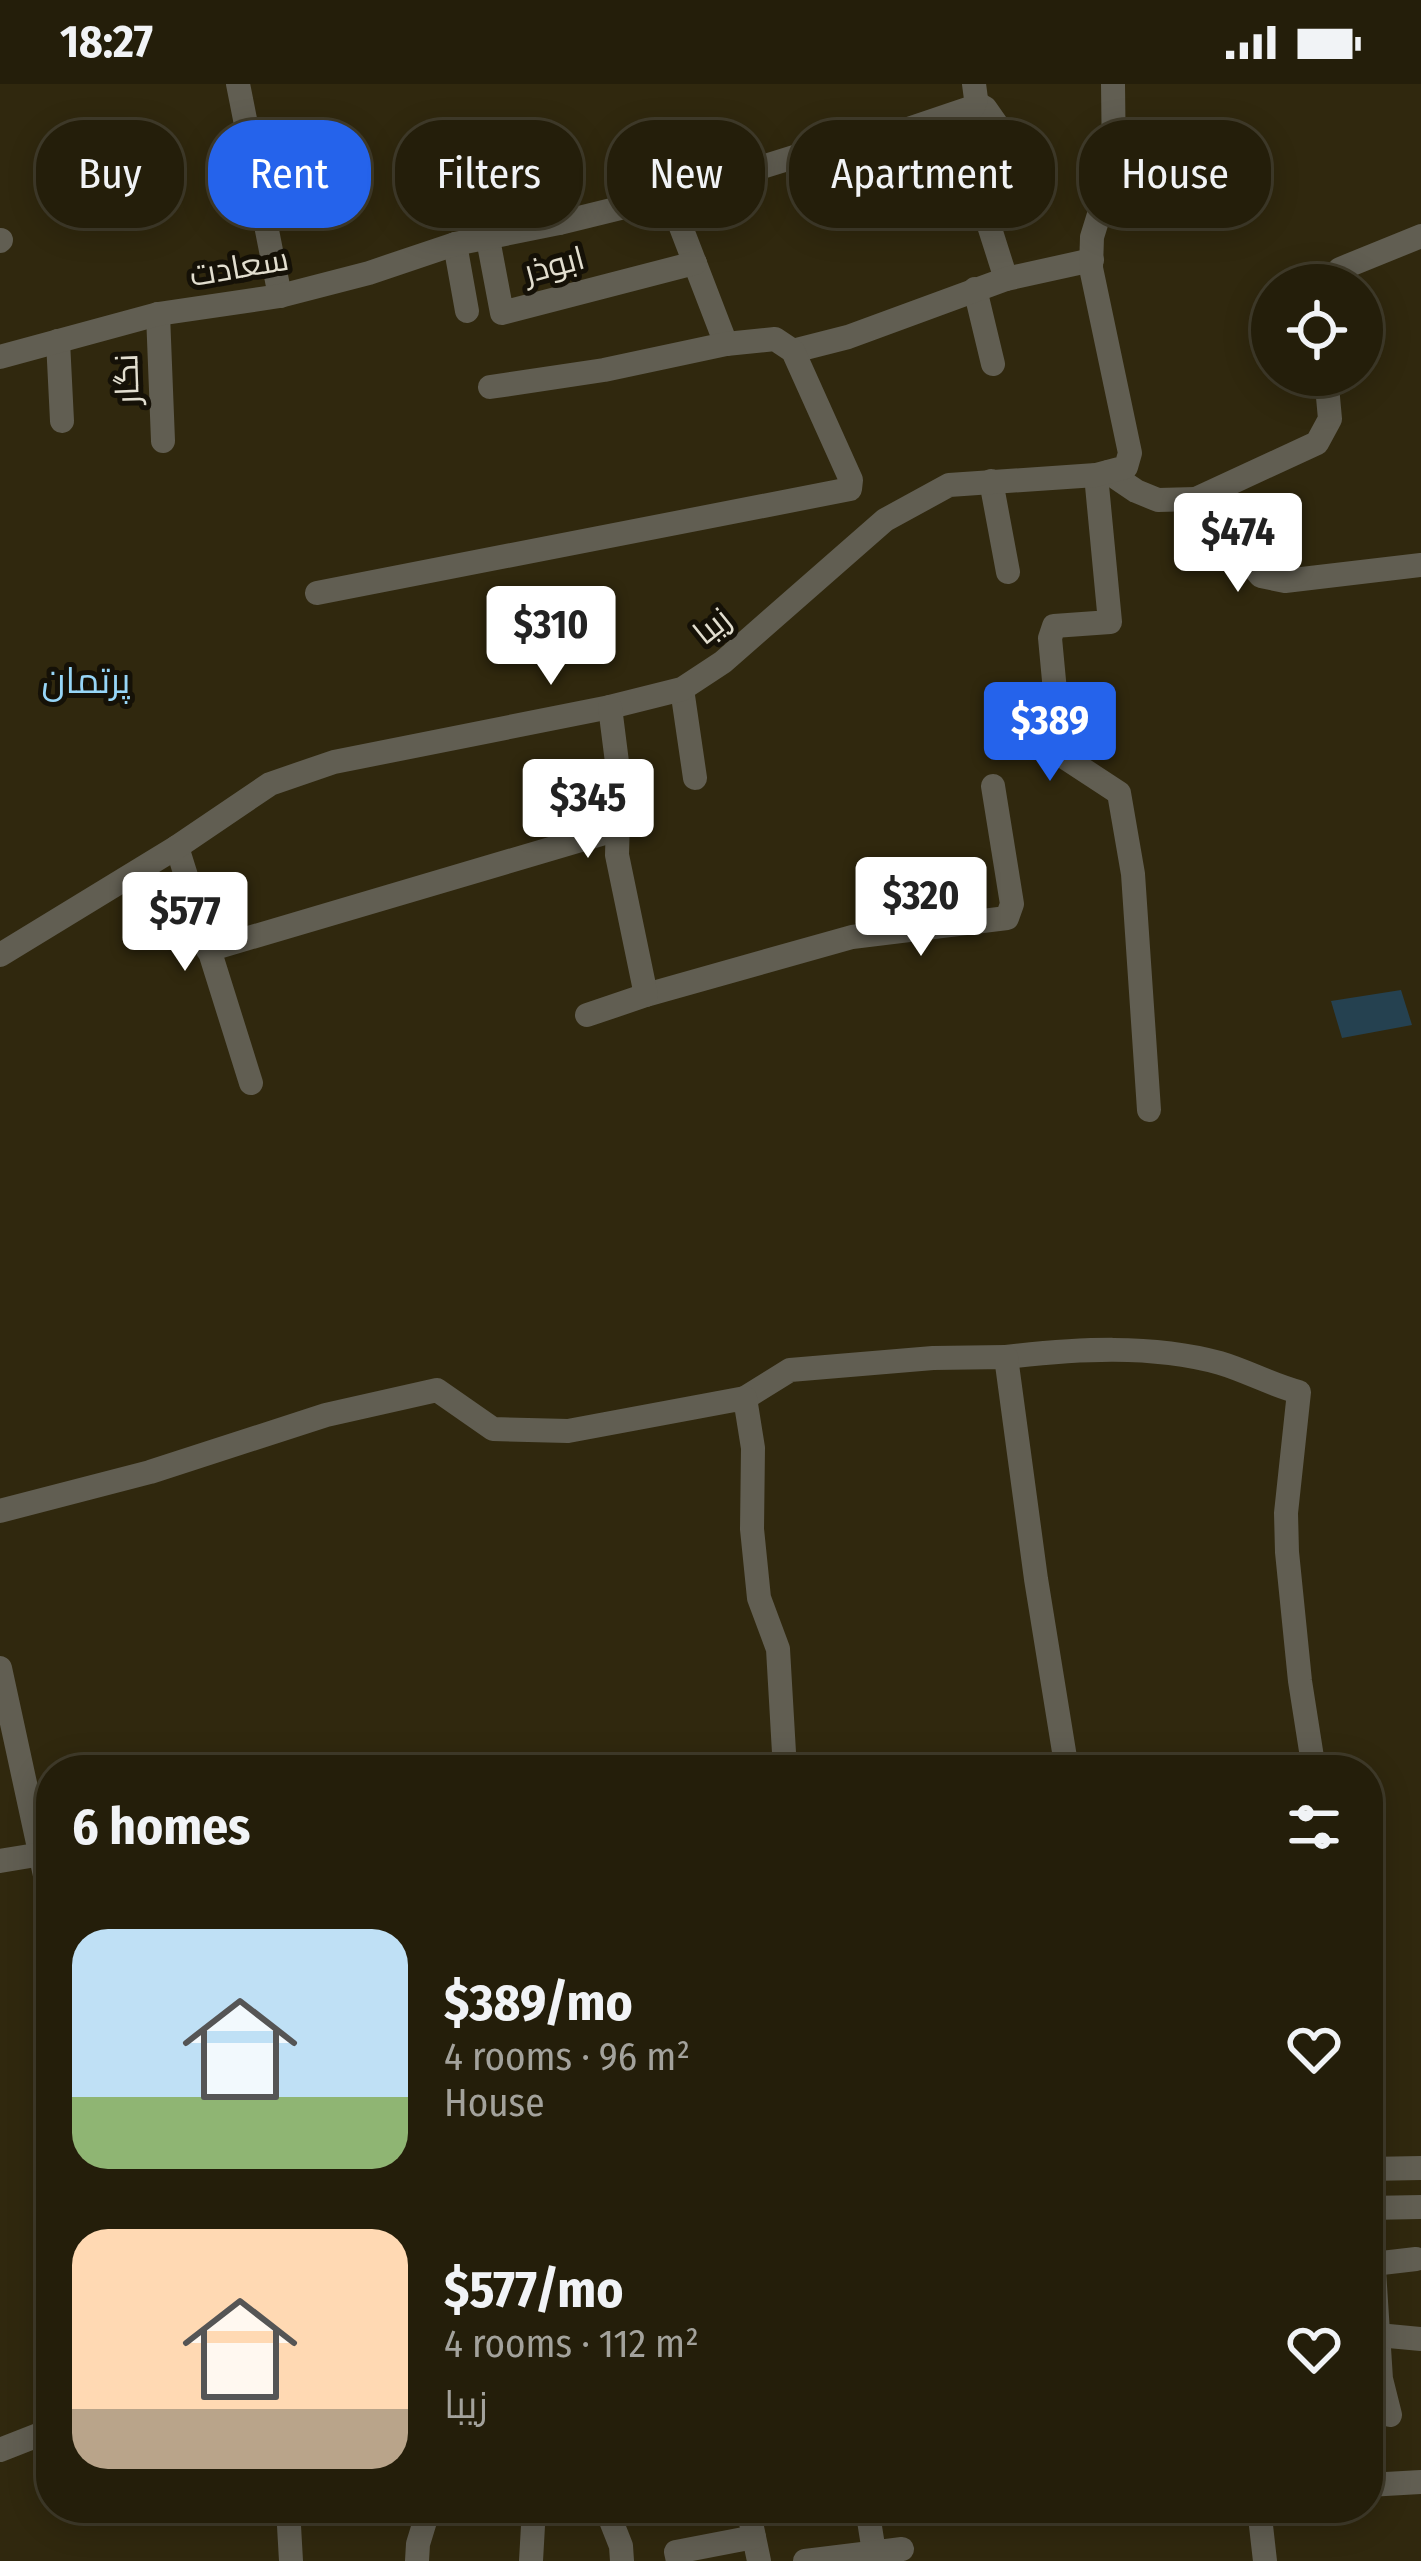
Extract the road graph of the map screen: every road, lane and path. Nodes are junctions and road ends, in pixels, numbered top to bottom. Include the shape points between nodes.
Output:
1 (238, 84) edge
2 (1113, 84) edge
3 (974, 98) edge
4 (244, 120) edge
5 (927, 120) edge
6 (266, 228) edge
7 (540, 228) edge
8 (682, 228) edge
9 (990, 228) edge
10 (1421, 236) edge
11 (488, 239) junction
12 (455, 244) junction
13 (1092, 260) junction
14 (695, 262) junction
15 (1352, 264) edge
16 (1006, 279) junction
17 (975, 289) junction
18 (280, 296) junction
19 (466, 311) dead end
20 (158, 314) junction
21 (58, 341) junction
22 (726, 344) junction
23 (794, 351) junction
24 (0, 357) edge
25 (993, 364) dead end
26 (490, 387) dead end
27 (1328, 396) edge
28 (62, 421) dead end
29 (163, 441) dead end
30 (1102, 474) junction
31 (991, 482) junction
32 (1196, 499) junction
33 (1421, 565) edge
34 (1008, 572) dead end
35 (317, 592) dead end
36 (682, 689) junction
37 (610, 707) junction
38 (695, 778) dead end
39 (993, 785) dead end
40 (618, 829) junction
41 (177, 847) junction
42 (208, 950) junction
43 (0, 955) edge
44 (646, 994) junction
45 (587, 1015) dead end
46 (251, 1083) dead end
47 (1149, 1110) dead end
48 (1006, 1357) junction
49 (745, 1398) junction
50 (0, 1511) edge
51 (0, 1668) edge
52 (784, 1755) edge
53 (1065, 1755) edge
54 (1312, 1755) edge
55 (36, 1827) edge
56 (36, 1855) edge
57 (0, 1861) edge
58 (1383, 2164) edge
59 (1421, 2168) edge
60 (1421, 2207) edge
61 (1383, 2208) edge
62 (1416, 2259) dead end
63 (1383, 2263) edge
64 (1383, 2335) edge
65 (1421, 2338) edge
66 (1383, 2399) edge
67 (1390, 2415) dead end
68 (36, 2436) edge
69 (0, 2450) edge
70 (1421, 2482) edge
71 (1383, 2484) edge
72 (289, 2523) edge
73 (425, 2523) edge
74 (533, 2523) edge
75 (612, 2523) edge
76 (869, 2523) edge
77 (1261, 2523) edge
78 (756, 2549) edge
79 (902, 2549) dead end
80 (874, 2552) junction
81 (291, 2561) edge
82 (417, 2561) edge
83 (531, 2561) edge
84 (622, 2561) edge
85 (678, 2561) edge
86 (805, 2561) edge
87 (1265, 2561) edge

1 - 4 street
2 - 13 street via 1114,166
3 - 5 street, سعادت
6 - 18 street
7 - 11 street, سعادت
8 - 14 street
9 - 16 street
10 - 15 street
11 - 12 street, سعادت
11 - 14 street, ابوذر via 502,313
12 - 18 street, سعادت
12 - 19 street
13 - 16 street
13 - 30 street via 1130,453 1126,467
14 - 22 street
16 - 17 street
17 - 23 street
17 - 25 street
18 - 20 street, سعادت
20 - 21 street, سعادت
20 - 29 street, نگار
21 - 24 street, سعادت
21 - 28 street
22 - 23 street via 775,339
22 - 26 street
23 - 35 street via 850,489
27 - 32 street via 1330,419 1317,443
30 - 31 street, زیبا
30 - 32 street via 1158,500
30 - 47 street via 1110,622 1054,626 1050,638 1061,755 1119,793 1133,874
31 - 34 street
31 - 36 street, زیبا via 949,485 885,520
32 - 33 street via 1222,514 1261,576
36 - 37 street, زیبا
36 - 38 street
37 - 40 street
37 - 41 street, زیبا via 334,762 270,784
39 - 44 street via 1012,904 1007,918 852,938
40 - 42 street
40 - 44 street
41 - 42 street
41 - 43 street, زیبا
42 - 46 street
44 - 45 street
48 - 49 street via 790,1370
48 - 53 street
48 - 54 street via 1144,1351 1219,1363 1299,1392 1287,1552
49 - 50 street via 568,1431 493,1429 437,1390
49 - 52 street via 759,1598 778,1649
51 - 55 street
56 - 57 street
58 - 59 street
60 - 61 street
62 - 63 street
64 - 65 street
66 - 67 street
68 - 69 street
70 - 71 street
72 - 81 street
73 - 82 street
74 - 83 street
75 - 84 street
76 - 80 street
77 - 87 street
78 - 85 street via 676,2552
79 - 80 street
80 - 86 street

